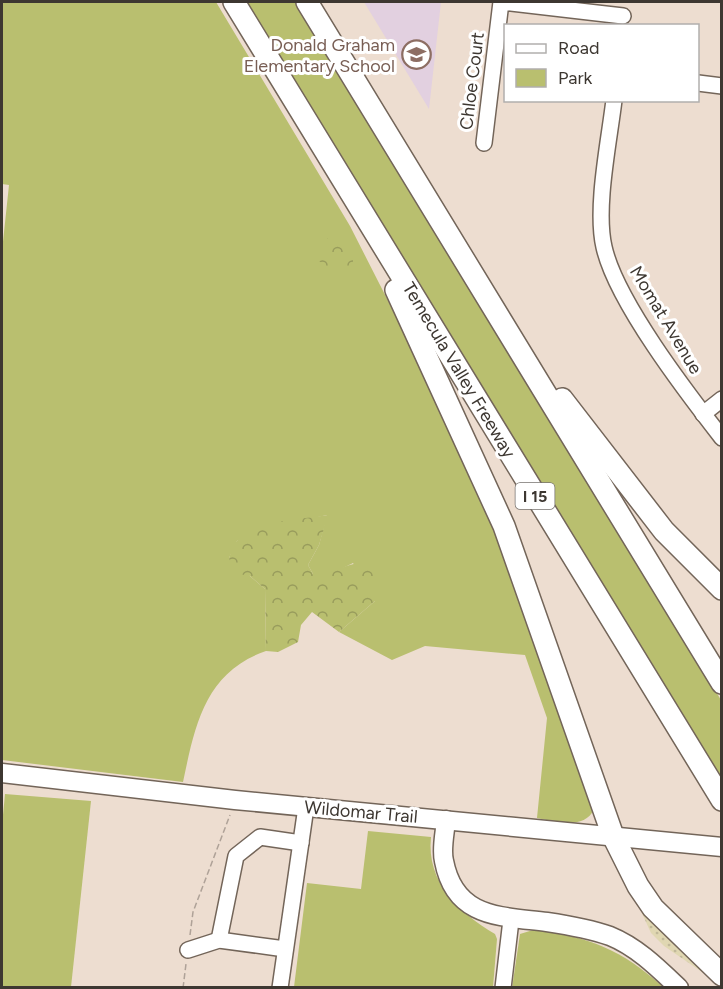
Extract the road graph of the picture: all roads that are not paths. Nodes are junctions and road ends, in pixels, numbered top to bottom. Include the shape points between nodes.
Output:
1 (234, 2) edge
2 (307, 2) edge
3 (623, 14) edge
4 (699, 83) edge
5 (722, 86) edge
6 (614, 102) edge
7 (484, 143) dead end
8 (350, 192) junction
9 (502, 321) junction
10 (722, 399) edge
11 (703, 414) junction
12 (722, 438) edge
13 (722, 589) edge
14 (722, 682) edge
15 (2, 773) edge
16 (722, 800) edge
17 (306, 807) junction
18 (447, 820) junction
19 (613, 836) junction
20 (301, 843) junction
21 (715, 846) edge
22 (511, 920) junction
23 (219, 940) junction
24 (285, 949) junction
25 (188, 950) road end
26 (722, 975) edge
27 (280, 987) edge
28 (503, 987) edge
29 (679, 987) edge

1 - 8 highway, Temecula Valley Freeway / I 15
2 - 9 highway
3 - 7 street, Chloe Court via 501,2
4 - 5 street
6 - 11 street, Momat Avenue via 602,205 603,247 621,292
8 - 16 highway, Temecula Valley Freeway / I 15
8 - 19 highway via 504,526
9 - 13 highway via 664,531
9 - 14 highway
10 - 11 street
11 - 12 street, Momat Avenue
15 - 17 main road, Wildomar Trail
17 - 18 main road, Wildomar Trail
17 - 20 street
18 - 19 main road, Wildomar Trail
18 - 22 main road via 443,859 449,881 464,901 486,914
19 - 21 main road, Wildomar Trail
19 - 26 highway via 653,908
20 - 23 street via 260,837 236,856
20 - 24 street
22 - 28 street
22 - 29 main road via 546,922 609,936 637,950
23 - 24 street
23 - 25 street
24 - 27 street

